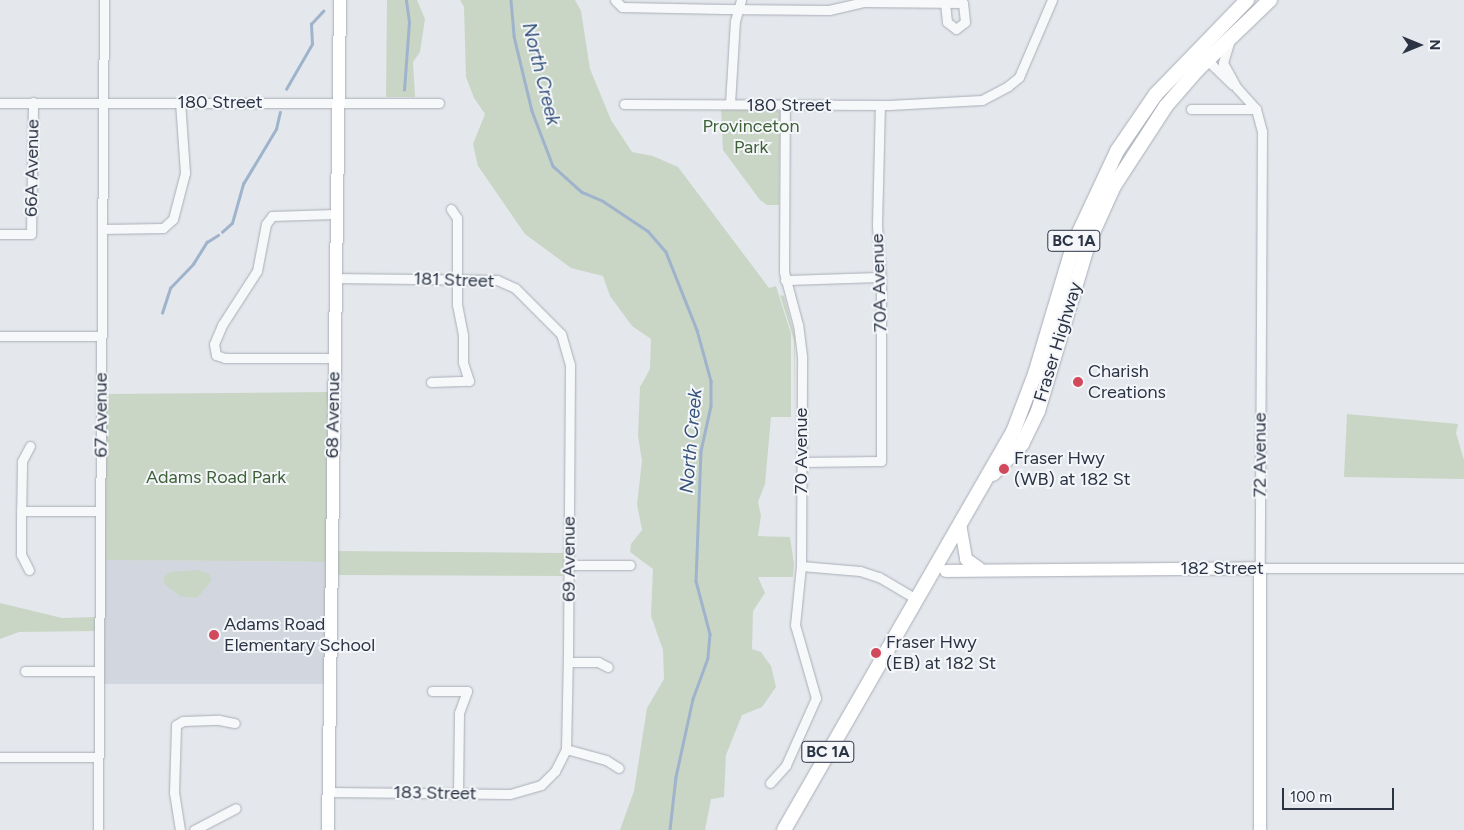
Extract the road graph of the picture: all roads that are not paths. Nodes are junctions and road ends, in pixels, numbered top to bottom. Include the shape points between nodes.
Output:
1 (104, 0) edge
2 (340, 0) edge
3 (615, 0) edge
4 (1052, 0) edge
5 (1246, 0) edge
6 (1270, 0) edge
7 (965, 2) edge
8 (945, 3) junction
9 (739, 4) edge
10 (844, 4) edge
11 (1232, 37) junction
12 (1196, 49) junction
13 (1207, 60) junction
14 (1237, 88) junction
15 (104, 101) junction
16 (33, 102) junction
17 (180, 102) junction
18 (0, 103) edge
19 (338, 103) junction
20 (439, 103) dead end
21 (624, 104) dead end
22 (730, 104) junction
23 (785, 104) junction
24 (880, 105) junction
25 (1191, 109) dead end
26 (1256, 109) junction
27 (450, 209) dead end
28 (335, 214) junction
29 (102, 230) junction
30 (0, 234) edge
31 (881, 276) junction
32 (334, 278) junction
33 (457, 278) junction
34 (785, 280) junction
35 (556, 327) joint
36 (0, 336) edge
37 (101, 336) junction
38 (334, 358) junction
39 (431, 382) dead end
40 (30, 446) dead end
41 (801, 462) junction
42 (981, 488) junction
43 (21, 511) junction
44 (100, 511) junction
45 (960, 524) junction
46 (569, 565) junction
47 (630, 565) dead end
48 (801, 566) junction
49 (979, 568) junction
50 (1260, 568) junction
51 (1464, 568) edge
52 (29, 570) dead end
53 (946, 570) dead end
54 (916, 599) junction
55 (568, 662) junction
56 (608, 667) dead end
57 (25, 671) dead end
58 (98, 671) junction
59 (432, 691) dead end
60 (235, 723) dead end
61 (566, 749) junction
62 (0, 757) edge
63 (97, 757) junction
64 (619, 768) dead end
65 (770, 783) dead end
66 (541, 785) joint
67 (328, 792) junction
68 (458, 794) junction
69 (236, 808) dead end
70 (98, 830) edge
71 (180, 830) edge
72 (194, 830) edge
73 (328, 830) edge
74 (784, 830) edge
75 (1260, 830) edge

1 - 15 street, 67 Avenue
2 - 19 street, 68 Avenue
3 - 9 street via 622,7
4 - 24 street, 180 Street via 1019,77 988,98 953,104
5 - 12 main road, Fraser Highway / BC 1A
6 - 11 main road, Fraser Highway / BC 1A
7 - 8 street
7 - 8 street via 965,22 956,29 947,22
8 - 10 street
9 - 10 street via 829,10
9 - 22 street
11 - 13 main road, Fraser Highway / BC 1A
11 - 14 street, 72 Avenue via 1222,63
12 - 13 street, 72 Avenue
12 - 42 main road, Fraser Highway / BC 1A via 1132,126 1096,191 1074,243 1022,410
13 - 14 street, 72 Avenue
13 - 42 main road, Fraser Highway / BC 1A via 1166,106 1114,186 1089,241 1038,411 1022,444
14 - 26 street, 72 Avenue
15 - 16 street, 180 Street
15 - 17 street, 180 Street
15 - 29 street, 67 Avenue
16 - 18 street, 180 Street
16 - 30 street, 66A Avenue via 31,234
17 - 19 street, 180 Street
17 - 29 street via 185,172 168,226
19 - 20 street, 180 Street
19 - 28 street, 68 Avenue
21 - 22 street, 180 Street
22 - 23 street, 180 Street
23 - 24 street, 180 Street
23 - 34 street, 70 Avenue
24 - 31 street, 70A Avenue via 877,225
25 - 26 street
26 - 50 street, 72 Avenue via 1262,131
27 - 33 street via 457,218
28 - 32 street, 68 Avenue
28 - 38 street via 272,216 266,224 257,271 222,324 214,344 216,355
29 - 37 street, 67 Avenue
31 - 34 street
31 - 41 street, 70A Avenue via 881,461
32 - 33 street, 181 Street
32 - 38 street, 68 Avenue
33 - 35 street, 181 Street via 488,279 507,284
33 - 39 street via 463,362 469,381
34 - 41 street, 70 Avenue via 801,340
35 - 46 street, 69 Avenue via 567,348 570,365
36 - 37 street
37 - 44 street, 67 Avenue
38 - 67 street, 68 Avenue
40 - 43 street via 22,461
41 - 48 street, 70 Avenue
42 - 45 main road, Fraser Highway / BC 1A
43 - 44 street
43 - 52 street via 21,554
44 - 58 street, 67 Avenue
45 - 49 street via 966,558
45 - 54 main road, Fraser Highway / BC 1A
46 - 47 street
46 - 55 street, 69 Avenue
48 - 54 street via 860,571 879,577
48 - 65 street, 70 Avenue via 795,625 816,698 786,765
49 - 50 street, 182 Street
49 - 53 street, 182 Street
50 - 51 street, 182 Street
50 - 75 street, 72 Avenue
54 - 74 main road, Fraser Highway / BC 1A
55 - 56 street via 598,662
55 - 61 street, 69 Avenue
57 - 58 street
58 - 63 street, 67 Avenue
59 - 68 street via 466,691 459,713
60 - 71 street via 183,721 174,729 174,793
61 - 64 street via 606,760
61 - 66 street, 69 Avenue via 555,771
62 - 63 street
63 - 70 street, 67 Avenue
66 - 68 street, 183 Street via 521,793
67 - 68 street, 183 Street
67 - 73 street, 68 Avenue
69 - 72 street

